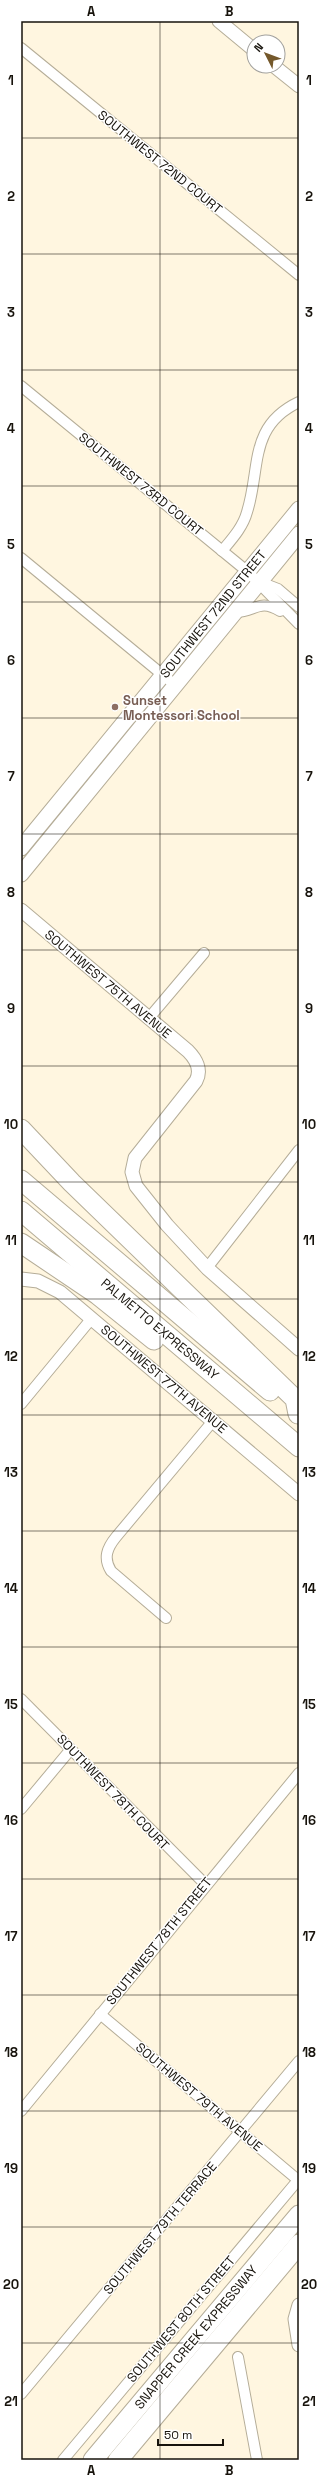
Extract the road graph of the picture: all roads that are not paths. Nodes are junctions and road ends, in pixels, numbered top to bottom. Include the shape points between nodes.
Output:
1 (219, 21) edge
2 (246, 43) edge
3 (21, 48) edge
4 (284, 74) edge
5 (299, 86) edge
6 (299, 275) edge
7 (21, 386) edge
8 (299, 402) edge
9 (299, 509) edge
10 (299, 534) edge
11 (222, 551) junction
12 (21, 558) edge
13 (248, 572) junction
14 (260, 582) junction
15 (299, 607) edge
16 (236, 612) junction
17 (286, 613) junction
18 (299, 624) edge
19 (163, 674) junction
20 (176, 685) junction
21 (87, 767) junction
22 (100, 777) junction
23 (21, 848) edge
24 (21, 874) edge
25 (21, 910) edge
26 (204, 953) dead end
27 (149, 1018) junction
28 (21, 1129) edge
29 (299, 1150) edge
30 (21, 1180) edge
31 (21, 1211) edge
32 (21, 1243) edge
33 (207, 1268) junction
34 (21, 1279) edge
35 (92, 1318) junction
36 (299, 1349) edge
37 (21, 1404) edge
38 (299, 1415) edge
39 (213, 1422) junction
40 (292, 1442) edge
41 (299, 1494) edge
42 (166, 1618) dead end
43 (21, 1699) edge
44 (71, 1749) junction
45 (299, 1773) edge
46 (21, 1809) edge
47 (206, 1885) junction
48 (100, 2014) junction
49 (299, 2061) edge
50 (21, 2111) edge
51 (240, 2131) junction
52 (298, 2179) edge
53 (299, 2215) edge
54 (299, 2244) edge
55 (298, 2306) edge
56 (299, 2345) edge
57 (238, 2357) dead end
58 (21, 2394) edge
59 (63, 2460) edge
60 (93, 2460) edge
61 (118, 2460) edge
62 (257, 2460) edge

1 - 2 street
3 - 6 street, SOUTHWEST 72ND COURT
4 - 5 street
7 - 11 street, SOUTHWEST 73RD COURT
8 - 11 street via 283,411 266,429 257,459 246,518
9 - 13 main road, SOUTHWEST 72ND STREET
10 - 14 main road, SOUTHWEST 72ND STREET
11 - 13 street, SOUTHWEST 73RD COURT
12 - 19 street
13 - 14 street, SOUTHWEST 73RD COURT
13 - 19 main road, SOUTHWEST 72ND STREET
14 - 15 street via 278,589
14 - 16 main road, SOUTHWEST 72ND STREET
14 - 17 street
16 - 17 street via 245,612 255,605 263,604
16 - 20 main road, SOUTHWEST 72ND STREET
17 - 18 street
19 - 20 street
19 - 21 main road, SOUTHWEST 72ND STREET
20 - 22 main road, SOUTHWEST 72ND STREET
21 - 22 main road
21 - 23 main road, SOUTHWEST 72ND STREET
22 - 24 main road, SOUTHWEST 72ND STREET
25 - 27 street, SOUTHWEST 75TH AVENUE
26 - 27 street
27 - 33 street, SOUTHWEST 75TH AVENUE via 194,1058 198,1066 198,1078 140,1150 132,1172 136,1186 145,1199
28 - 38 highway via 72,1183 295,1399
29 - 33 street
30 - 38 highway, PALMETTO EXPRESSWAY
31 - 40 highway, PALMETTO EXPRESSWAY
32 - 40 highway via 98,1295 247,1415
33 - 36 street
34 - 35 street, SOUTHWEST 77TH AVENUE via 38,1281 55,1288
35 - 37 street
35 - 39 street, SOUTHWEST 77TH AVENUE
39 - 41 street, SOUTHWEST 77TH AVENUE
39 - 42 street via 112,1541 107,1552 106,1562 114,1574
43 - 44 street, SOUTHWEST 78TH COURT
44 - 46 street
44 - 47 street, SOUTHWEST 78TH COURT
45 - 47 street, SOUTHWEST 78TH STREET
47 - 48 street, SOUTHWEST 78TH STREET
48 - 50 street, SOUTHWEST 78TH STREET
48 - 51 street, SOUTHWEST 79TH AVENUE
49 - 51 street, SOUTHWEST 79TH TERRACE
51 - 52 street, SOUTHWEST 79TH AVENUE
51 - 58 street, SOUTHWEST 79TH TERRACE
52 - 59 street, SOUTHWEST 80TH STREET
53 - 60 highway, SNAPPER CREEK EXPRESSWAY
54 - 61 highway, SNAPPER CREEK EXPRESSWAY
55 - 56 street via 295,2324
57 - 62 street

